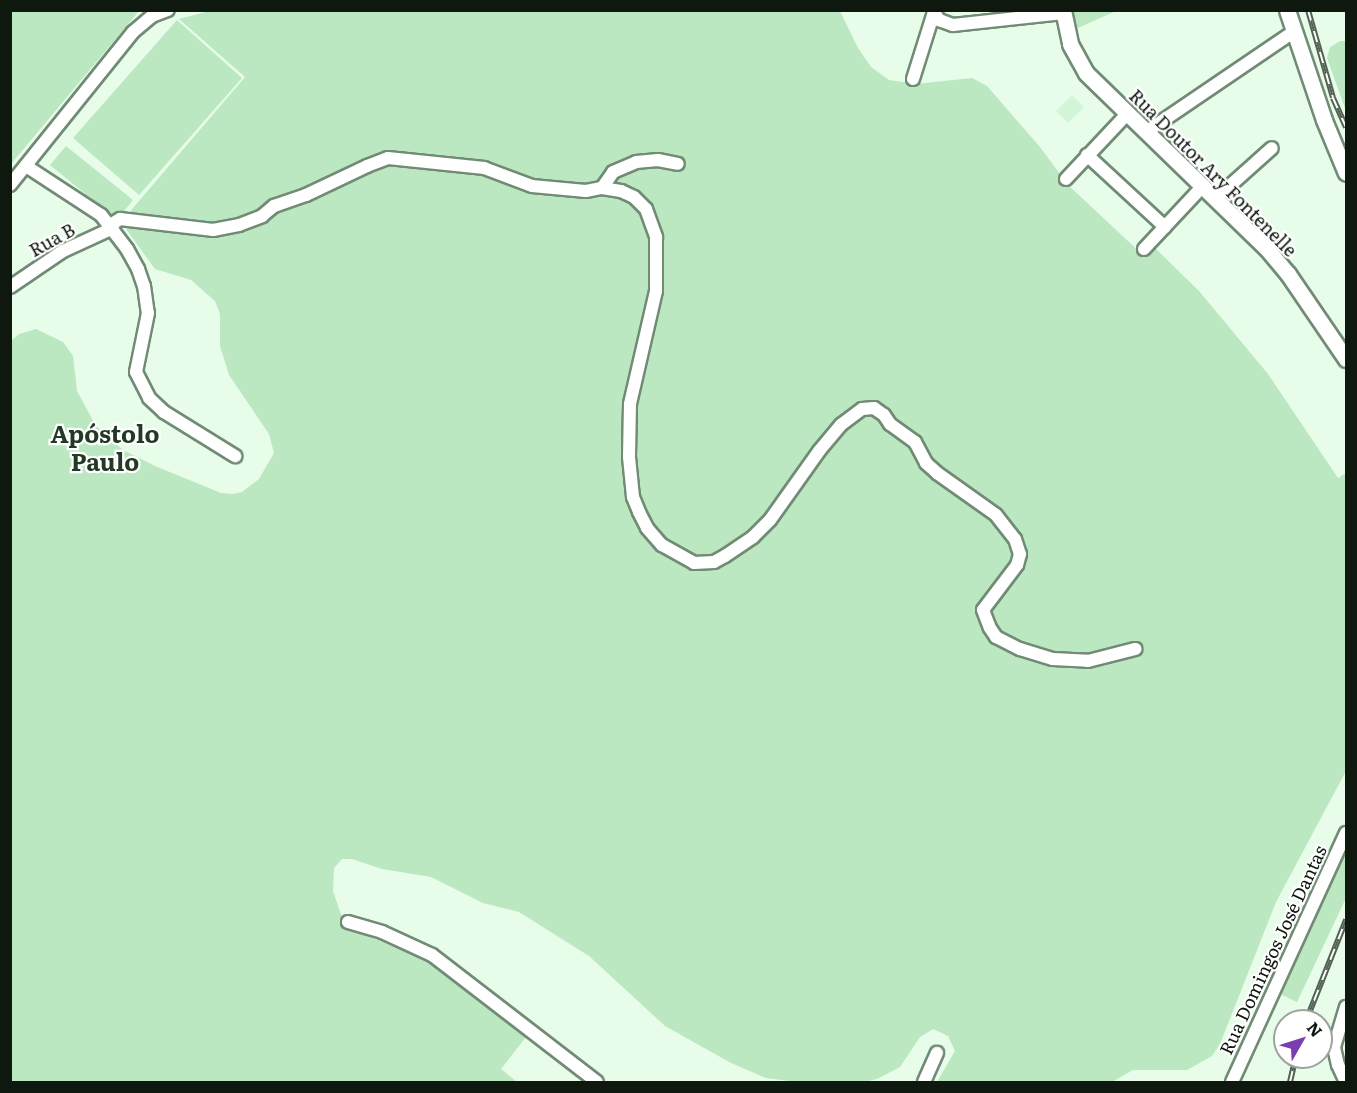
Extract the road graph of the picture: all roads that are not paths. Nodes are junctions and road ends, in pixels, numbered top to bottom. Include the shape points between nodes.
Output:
1 (168, 10) edge
2 (1287, 10) edge
3 (934, 11) edge
4 (1063, 12) edge
5 (1293, 32) junction
6 (913, 79) dead end
7 (1127, 114) junction
8 (1146, 132) junction
9 (1272, 148) dead end
10 (1087, 155) junction
11 (678, 164) dead end
12 (26, 166) junction
13 (1347, 172) edge
14 (1066, 178) dead end
15 (10, 185) edge
16 (1202, 187) junction
17 (602, 188) junction
18 (1215, 199) junction
19 (111, 227) junction
20 (1165, 227) junction
21 (1144, 249) dead end
22 (10, 287) edge
23 (1347, 359) edge
24 (235, 456) dead end
25 (1135, 649) dead end
26 (1347, 833) edge
27 (348, 922) dead end
28 (1347, 1007) edge
29 (936, 1053) dead end
30 (597, 1083) edge
31 (924, 1083) edge
32 (1232, 1083) edge
33 (1346, 1083) edge

1 - 12 street via 152,16 133,32
2 - 5 main road
3 - 4 street via 943,23 953,25
3 - 6 street
4 - 7 main road, Rua Doutor Ary Fontenelle via 1070,44 1082,67
5 - 8 street
5 - 13 main road
7 - 8 main road, Rua Doutor Ary Fontenelle
7 - 10 street
8 - 16 main road, Rua Doutor Ary Fontenelle
9 - 18 street
10 - 14 street
10 - 20 street
11 - 17 street via 636,162 613,172
12 - 15 street
12 - 19 street via 93,207
16 - 18 main road, Rua Doutor Ary Fontenelle
16 - 20 street
17 - 19 street, Rua B via 586,191 532,186 484,168 388,158 238,225 213,230 120,219
17 - 25 street, Rua B via 621,191 640,202 656,237 656,291 630,404 629,458 633,497 647,528 662,545 694,563 714,562 725,556 770,520 842,424 862,409 874,408 915,441 926,463 996,515 1015,539 1020,554 1017,565 983,610 996,637 1034,654 1062,659 1103,659
18 - 23 main road, Rua Doutor Ary Fontenelle via 1288,274
19 - 22 street, Rua B via 63,251
19 - 24 street via 138,269 147,301 147,326 136,372 142,387 164,412
20 - 21 street
26 - 32 street, Rua Domingos José Dantas
27 - 30 street via 382,932 432,955
28 - 33 street via 1334,1047
29 - 31 street

